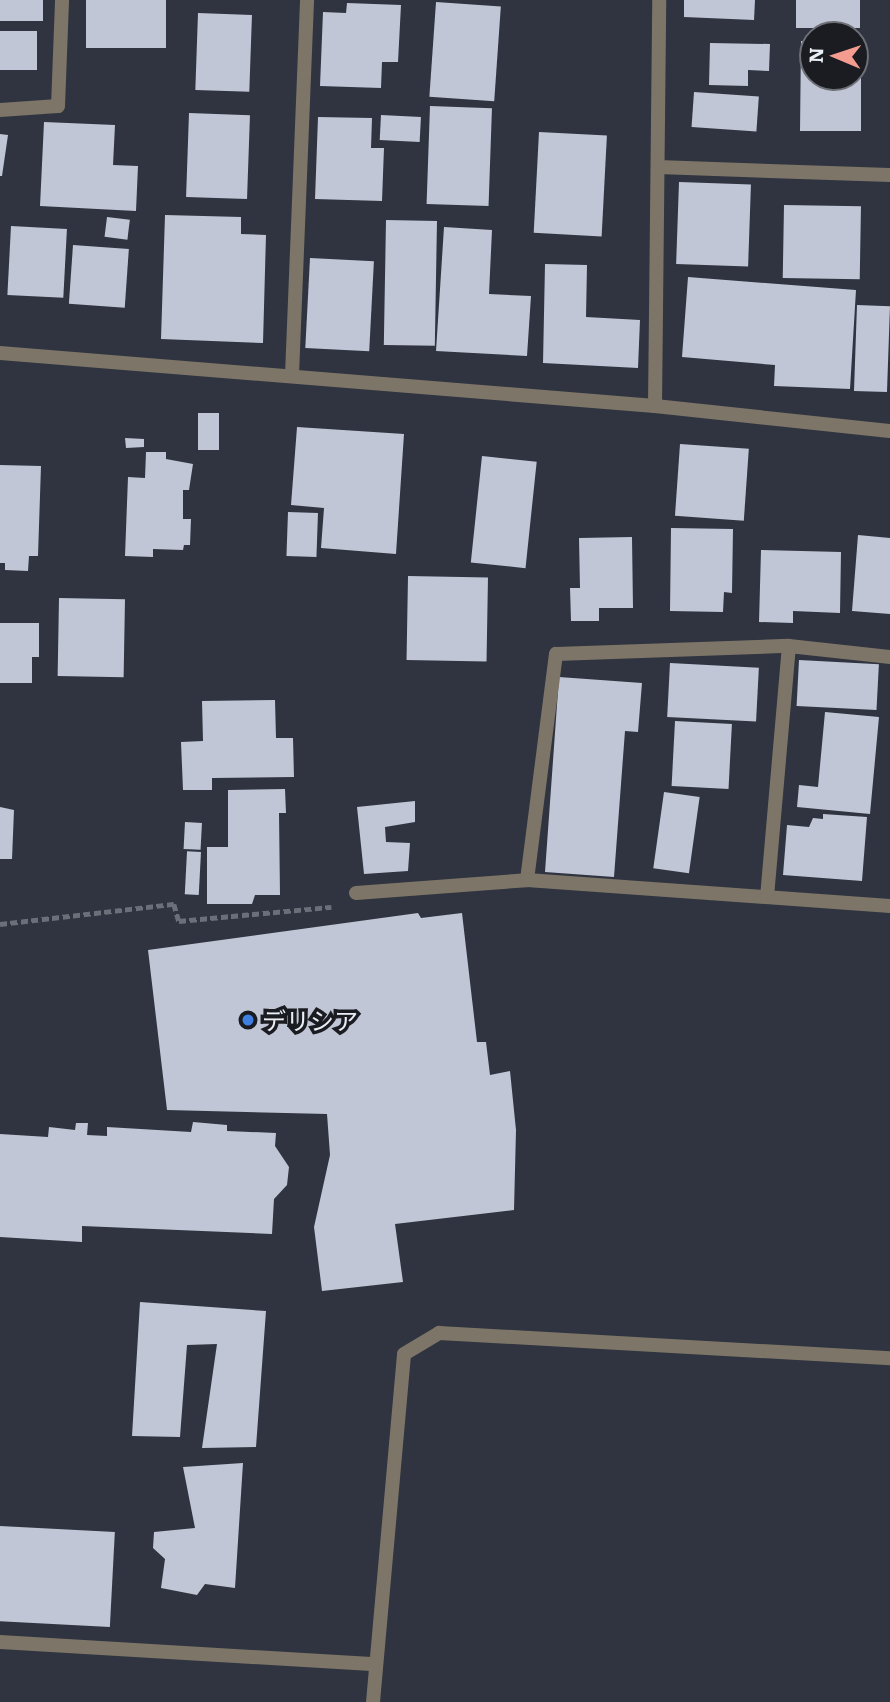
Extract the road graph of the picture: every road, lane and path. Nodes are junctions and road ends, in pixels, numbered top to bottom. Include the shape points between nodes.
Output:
1 (62, 0) edge
2 (307, 0) edge
3 (659, 0) edge
4 (0, 110) edge
5 (658, 167) junction
6 (890, 174) edge
7 (0, 353) edge
8 (292, 375) junction
9 (655, 406) junction
10 (890, 431) edge
11 (789, 646) junction
12 (890, 657) edge
13 (527, 880) junction
14 (356, 893) joint
15 (766, 897) junction
16 (890, 906) edge
17 (0, 924) edge
18 (890, 1357) edge
19 (0, 1642) edge
20 (375, 1664) junction
21 (373, 1702) edge

1 - 4 street via 58,106
2 - 8 street
3 - 5 street
5 - 6 street
5 - 9 street
7 - 8 street
8 - 9 street
9 - 10 street
11 - 12 street
11 - 13 street via 555,654
11 - 15 street
13 - 14 street
13 - 15 street
14 - 17 path via 337,906 179,921 174,904
15 - 16 street
18 - 20 street via 439,1333 404,1354
19 - 20 street
20 - 21 street

